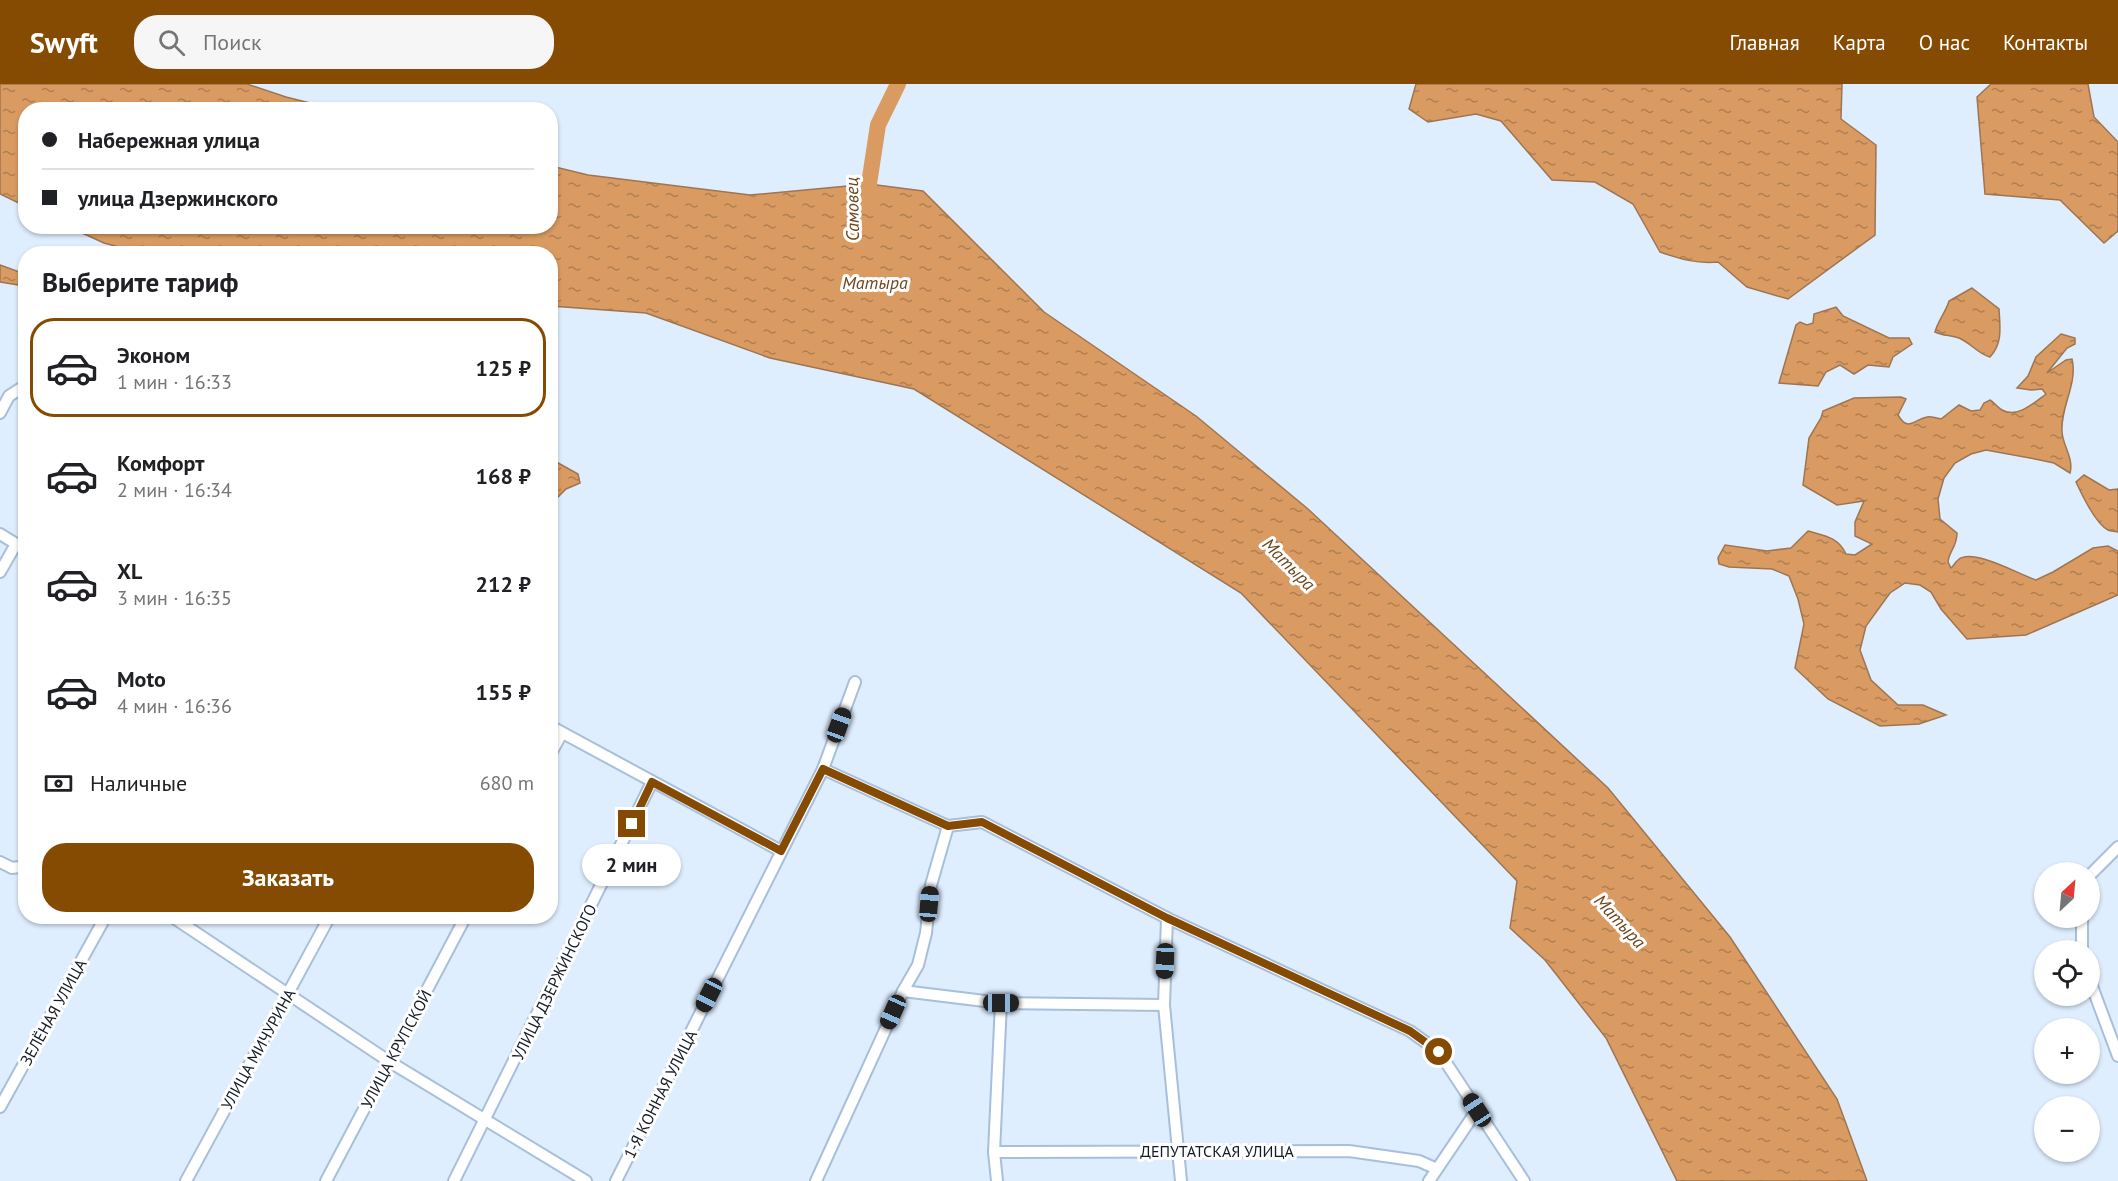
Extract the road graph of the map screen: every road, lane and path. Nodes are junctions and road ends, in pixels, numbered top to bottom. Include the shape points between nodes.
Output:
1 (18, 390) edge
2 (0, 413) edge
3 (0, 534) edge
4 (18, 545) edge
5 (18, 551) edge
6 (0, 572) edge
7 (855, 682) dead end
8 (558, 731) edge
9 (562, 733) junction
10 (558, 740) edge
11 (823, 769) junction
12 (652, 782) junction
13 (948, 826) junction
14 (2118, 847) edge
15 (781, 851) junction
16 (0, 862) edge
17 (2100, 864) edge
18 (18, 867) edge
19 (1167, 918) junction
20 (102, 924) edge
21 (183, 924) edge
22 (326, 924) edge
23 (462, 924) edge
24 (903, 991) junction
25 (289, 994) junction
26 (1001, 1003) junction
27 (1164, 1005) junction
28 (2099, 1006) edge
29 (2118, 1056) edge
30 (390, 1062) junction
31 (0, 1107) edge
32 (1477, 1110) junction
33 (486, 1120) junction
34 (1179, 1151) junction
35 (994, 1152) junction
36 (1437, 1169) junction
37 (1521, 1180) edge
38 (186, 1181) edge
39 (326, 1181) edge
40 (454, 1181) edge
41 (586, 1181) edge
42 (616, 1181) edge
43 (816, 1181) edge
44 (997, 1181) edge
45 (1181, 1181) edge
46 (1429, 1181) edge

1 - 2 street via 9,396
3 - 4 street
5 - 6 street
7 - 11 street, 1-Я КОННАЯ УЛИЦА
8 - 9 street
9 - 10 street
9 - 12 street
11 - 13 street
11 - 15 street, 1-Я КОННАЯ УЛИЦА
12 - 15 street
12 - 33 street, УЛИЦА ДЗЕРЖИНСКОГО
13 - 19 street via 982,822
13 - 24 street via 931,885 918,965
14 - 17 street
15 - 42 street, 1-Я КОННАЯ УЛИЦА
16 - 18 street
19 - 27 street
19 - 32 street via 1410,1031 1439,1052
20 - 31 street, ЗЕЛЁНАЯ УЛИЦА
21 - 25 street
22 - 25 street, УЛИЦА МИЧУРИНА
23 - 30 street, УЛИЦА КРУПСКОЙ
24 - 26 street
24 - 43 street
25 - 30 street
25 - 38 street, УЛИЦА МИЧУРИНА
26 - 27 street
26 - 35 street
27 - 34 street
28 - 29 street
30 - 33 street
30 - 39 street, УЛИЦА КРУПСКОЙ
32 - 36 street
32 - 37 street
33 - 40 street, УЛИЦА ДЗЕРЖИНСКОГО
33 - 41 street
34 - 35 street, ДЕПУТАТСКАЯ УЛИЦА
34 - 36 street, ДЕПУТАТСКАЯ УЛИЦА via 1349,1151 1419,1161
34 - 45 street
35 - 44 street
36 - 46 street

